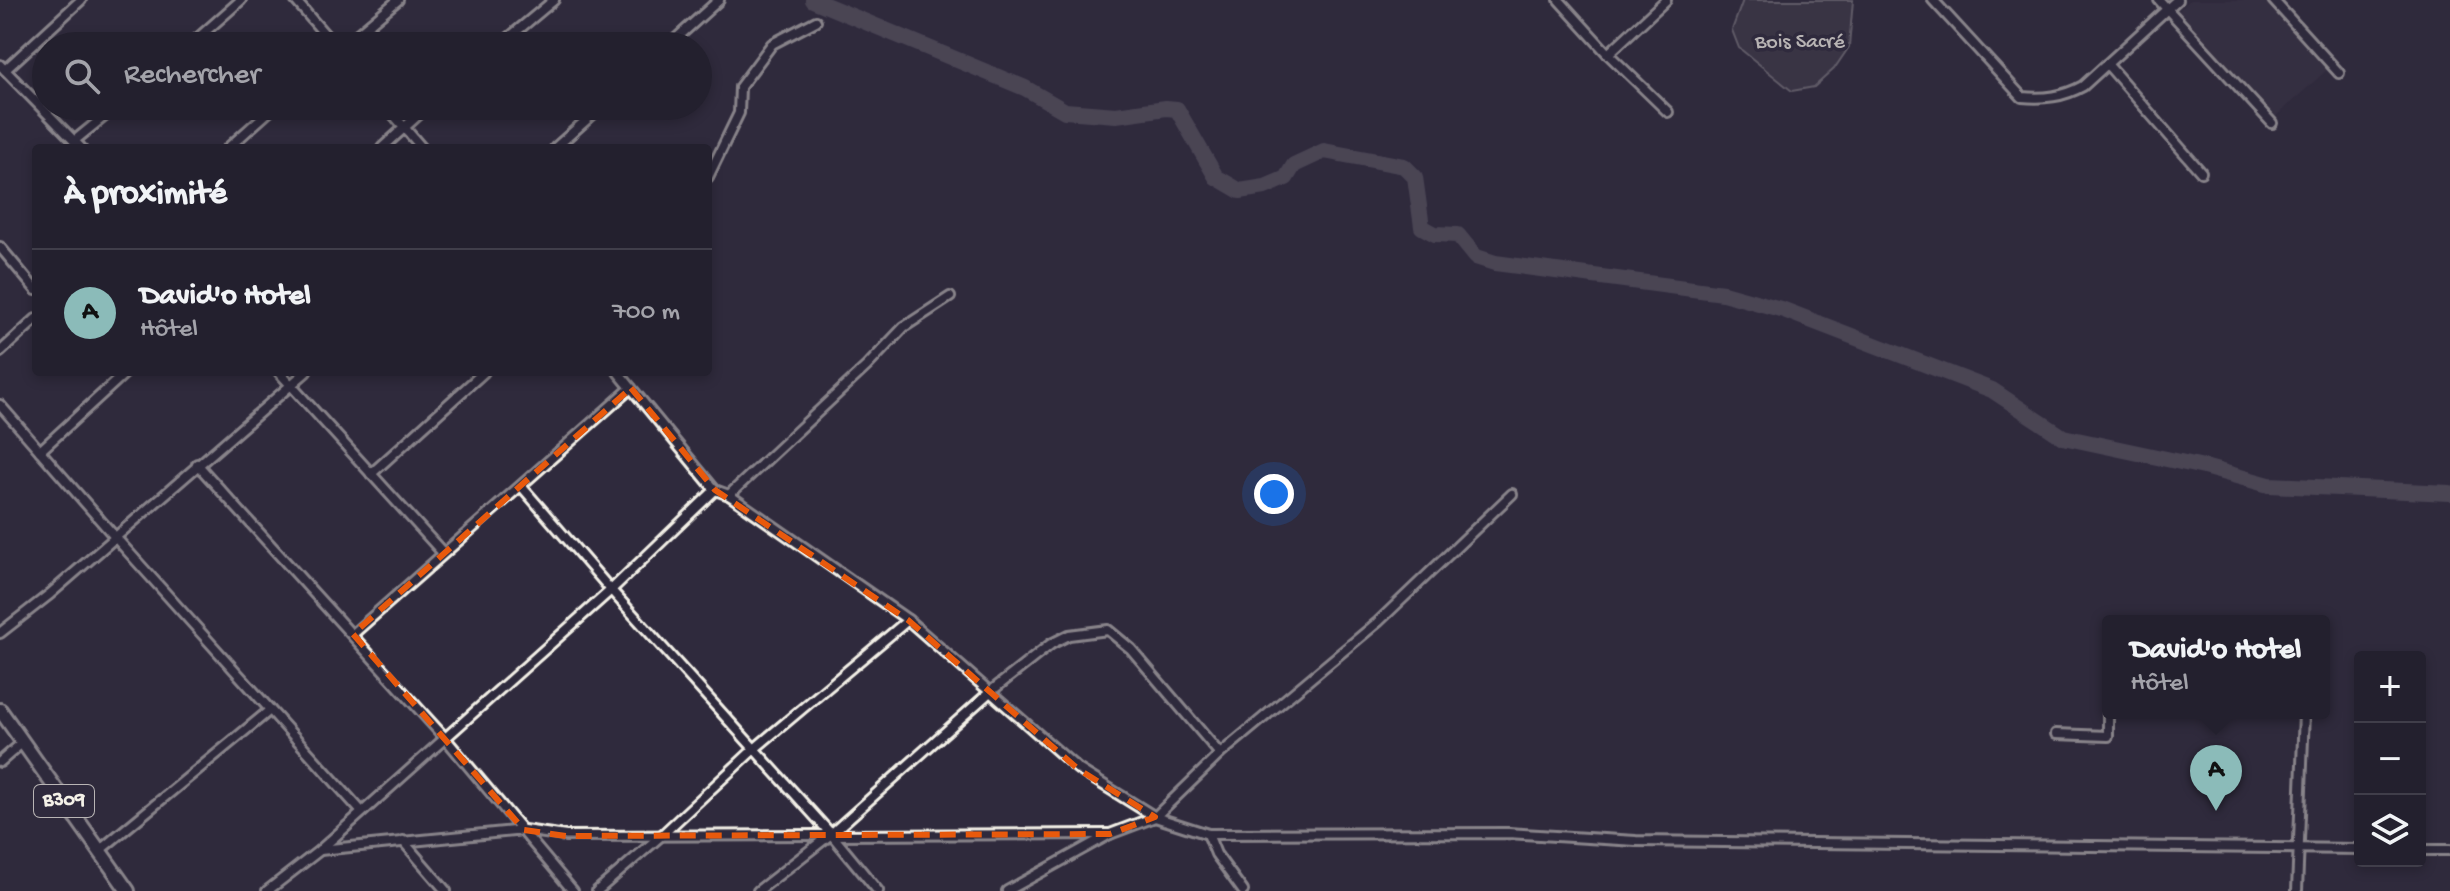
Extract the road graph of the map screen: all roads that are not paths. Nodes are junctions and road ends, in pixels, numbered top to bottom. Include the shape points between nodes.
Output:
1 (81, 0) edge
2 (241, 0) edge
3 (295, 0) edge
4 (398, 0) edge
5 (554, 0) edge
6 (719, 0) edge
7 (1559, 0) edge
8 (1666, 0) edge
9 (1933, 0) edge
10 (2159, 0) edge
11 (2177, 0) edge
12 (2273, 0) edge
13 (2168, 9) junction
14 (816, 21) dead end
15 (44, 32) edge
16 (205, 32) edge
17 (323, 32) edge
18 (360, 32) edge
19 (516, 32) edge
20 (684, 32) edge
21 (32, 42) edge
22 (1608, 54) junction
23 (2107, 64) junction
24 (2, 68) edge
25 (2339, 73) dead end
26 (32, 98) edge
27 (1668, 112) dead end
28 (53, 120) edge
29 (102, 120) edge
30 (260, 120) edge
31 (399, 120) edge
32 (411, 120) edge
33 (586, 120) edge
34 (2272, 123) dead end
35 (404, 126) junction
36 (77, 144) edge
37 (233, 144) edge
38 (386, 144) edge
39 (419, 144) edge
40 (559, 144) edge
41 (712, 169) edge
42 (2201, 172) dead end
43 (0, 247) edge
44 (32, 285) edge
45 (950, 297) dead end
46 (32, 323) edge
47 (0, 352) edge
48 (122, 376) edge
49 (283, 376) edge
50 (301, 376) edge
51 (480, 376) edge
52 (621, 376) edge
53 (291, 385) junction
54 (631, 388) junction
55 (0, 405) edge
56 (40, 451) junction
57 (197, 464) junction
58 (371, 474) junction
59 (522, 487) junction
60 (715, 490) junction
61 (1512, 494) dead end
62 (729, 495) junction
63 (115, 537) junction
64 (443, 553) junction
65 (611, 590) junction
66 (908, 620) junction
67 (0, 633) edge
68 (353, 634) junction
69 (990, 692) junction
70 (0, 710) edge
71 (270, 710) junction
72 (2108, 719) edge
73 (2304, 719) edge
74 (2056, 734) dead end
75 (445, 738) junction
76 (23, 742) junction
77 (753, 750) junction
78 (1220, 754) junction
79 (0, 762) edge
80 (361, 811) junction
81 (1155, 817) junction
82 (524, 830) junction
83 (663, 834) junction
84 (831, 834) junction
85 (1110, 834) junction
86 (1208, 834) junction
87 (403, 841) junction
88 (2298, 849) junction
89 (2354, 849) edge
90 (320, 850) junction
91 (2426, 850) edge
92 (2450, 850) edge
93 (99, 851) junction
94 (128, 891) edge
95 (267, 891) edge
96 (446, 891) edge
97 (573, 891) edge
98 (597, 891) edge
99 (758, 891) edge
100 (878, 891) edge
101 (1007, 891) edge
102 (1243, 891) edge
103 (2297, 891) edge

1 - 15 street
2 - 16 street
3 - 17 street
4 - 18 street
5 - 19 street
6 - 20 street
7 - 22 street
8 - 22 street
9 - 23 street via 2022,97 2071,92
10 - 13 street
11 - 13 street
12 - 25 street
13 - 23 street
13 - 34 street
14 - 41 street via 772,44 740,87 739,113
21 - 24 street
22 - 27 street
23 - 42 street
24 - 26 street
28 - 36 street
29 - 36 street
30 - 37 street
31 - 35 street
32 - 35 street
33 - 40 street
35 - 38 street
35 - 39 street
43 - 44 street
45 - 62 street via 904,327
46 - 47 street
48 - 56 street
49 - 53 street
50 - 53 street
51 - 58 street
52 - 54 street
53 - 57 street
53 - 58 street
54 - 59 street
54 - 60 street
55 - 56 street
56 - 63 street
57 - 63 street
57 - 68 street
58 - 64 street
59 - 64 street
59 - 65 street
60 - 62 street
60 - 65 street
61 - 78 street via 1378,622
62 - 66 street
63 - 67 street
63 - 71 street
64 - 68 street
65 - 75 street
65 - 77 street
66 - 69 street
66 - 77 street
68 - 75 street
69 - 78 street via 1051,644 1069,635 1108,630 1131,649
69 - 81 street via 1078,769
69 - 84 street
70 - 76 main road, B309
71 - 80 street
71 - 93 street
72 - 74 street via 2108,736
73 - 88 street
75 - 80 street
75 - 82 street
76 - 79 street
76 - 93 main road, B309
77 - 83 street
77 - 84 street
78 - 81 street
80 - 90 street
81 - 85 street
81 - 86 street
82 - 83 street via 566,836
82 - 87 street
82 - 97 street
83 - 84 street
83 - 98 street
84 - 85 street
84 - 99 street
84 - 100 street
85 - 101 street
86 - 88 street via 1508,833 1636,841
86 - 102 street
87 - 90 street
87 - 96 street
88 - 89 street
88 - 103 street
90 - 95 street
91 - 92 street
93 - 94 main road, B309

